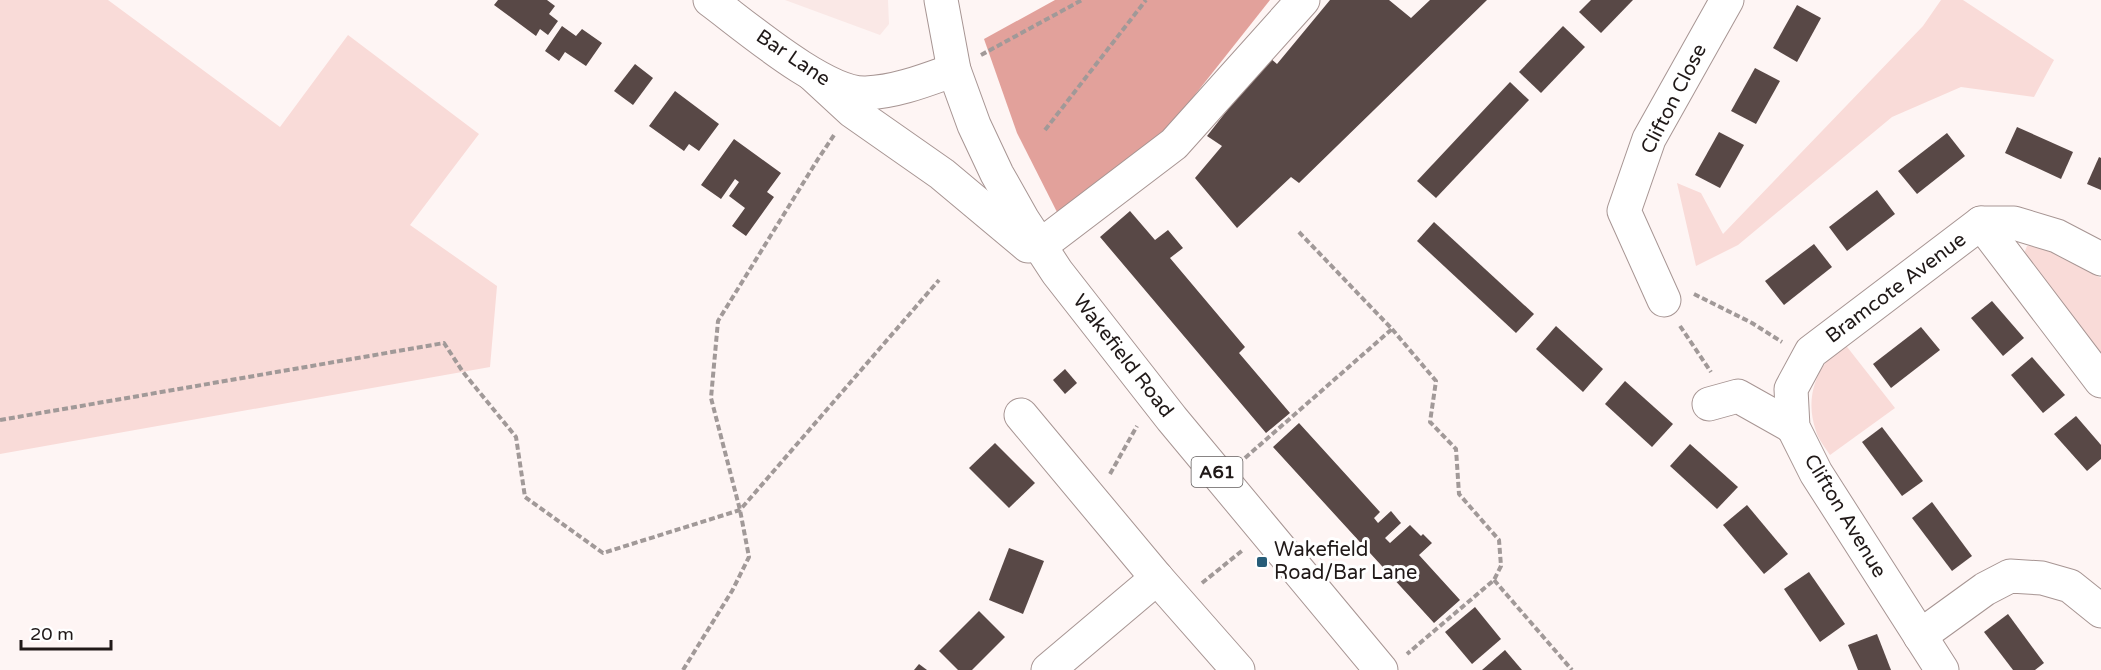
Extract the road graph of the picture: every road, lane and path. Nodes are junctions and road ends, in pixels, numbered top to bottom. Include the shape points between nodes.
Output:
1 (710, 0) edge
2 (941, 0) edge
3 (1082, 0) edge
4 (1146, 0) edge
5 (1302, 0) edge
6 (1726, 0) edge
7 (954, 70) junction
8 (813, 75) junction
9 (852, 111) junction
10 (1046, 130) dead end
11 (1981, 223) junction
12 (1297, 230) dead end
13 (1049, 259) junction
14 (2101, 259) edge
15 (939, 280) dead end
16 (1664, 300) junction
17 (1392, 329) junction
18 (1811, 352) junction
19 (2101, 381) edge
20 (1711, 391) joint
21 (1155, 396) junction
22 (1021, 415) dead end
23 (0, 420) edge
24 (1794, 427) junction
25 (1222, 478) junction
26 (1094, 501) junction
27 (740, 510) junction
28 (1266, 531) junction
29 (1494, 580) junction
30 (1168, 590) junction
31 (2101, 611) edge
32 (1920, 636) junction
33 (1393, 663) edge
34 (683, 670) edge
35 (1048, 670) edge
36 (1238, 670) edge
37 (1572, 670) edge
38 (1942, 670) edge

1 - 8 street, Bar Lane
2 - 7 street, Wakefield Road / A61
3 - 7 path
4 - 10 path
5 - 13 street via 1174,144
6 - 16 street, Clifton Close via 1649,139 1624,212
7 - 8 street, Bar Lane via 914,84 865,93 842,90
7 - 13 street, Wakefield Road / A61 via 974,125 998,174
8 - 9 street
9 - 13 street via 942,174
9 - 27 path via 718,321 711,398
11 - 14 street, Bramcote Avenue via 2014,223 2057,236
11 - 18 street, Bramcote Avenue
11 - 19 street, Bramcote Avenue
12 - 17 path
13 - 21 street, Wakefield Road / A61
15 - 27 path
16 - 18 path via 1684,289 1788,345
16 - 20 path
17 - 25 path
17 - 29 path via 1436,381 1430,422 1456,448 1459,494 1499,540 1501,566
18 - 24 street, Clifton Avenue via 1791,389
20 - 24 street via 1738,396
21 - 25 street, Wakefield Road / A61
21 - 26 path
22 - 26 street
23 - 27 path via 444,343 516,436 525,497 603,553
24 - 32 street, Clifton Avenue via 1816,473
25 - 28 street, Wakefield Road / A61
26 - 30 street
27 - 34 path via 749,556
28 - 30 path
28 - 33 street, Wakefield Road / A61
29 - 33 path
29 - 37 path
30 - 35 street
30 - 36 street
31 - 32 street via 2070,586 2042,578 2010,576 1985,589
32 - 38 street, Clifton Avenue

